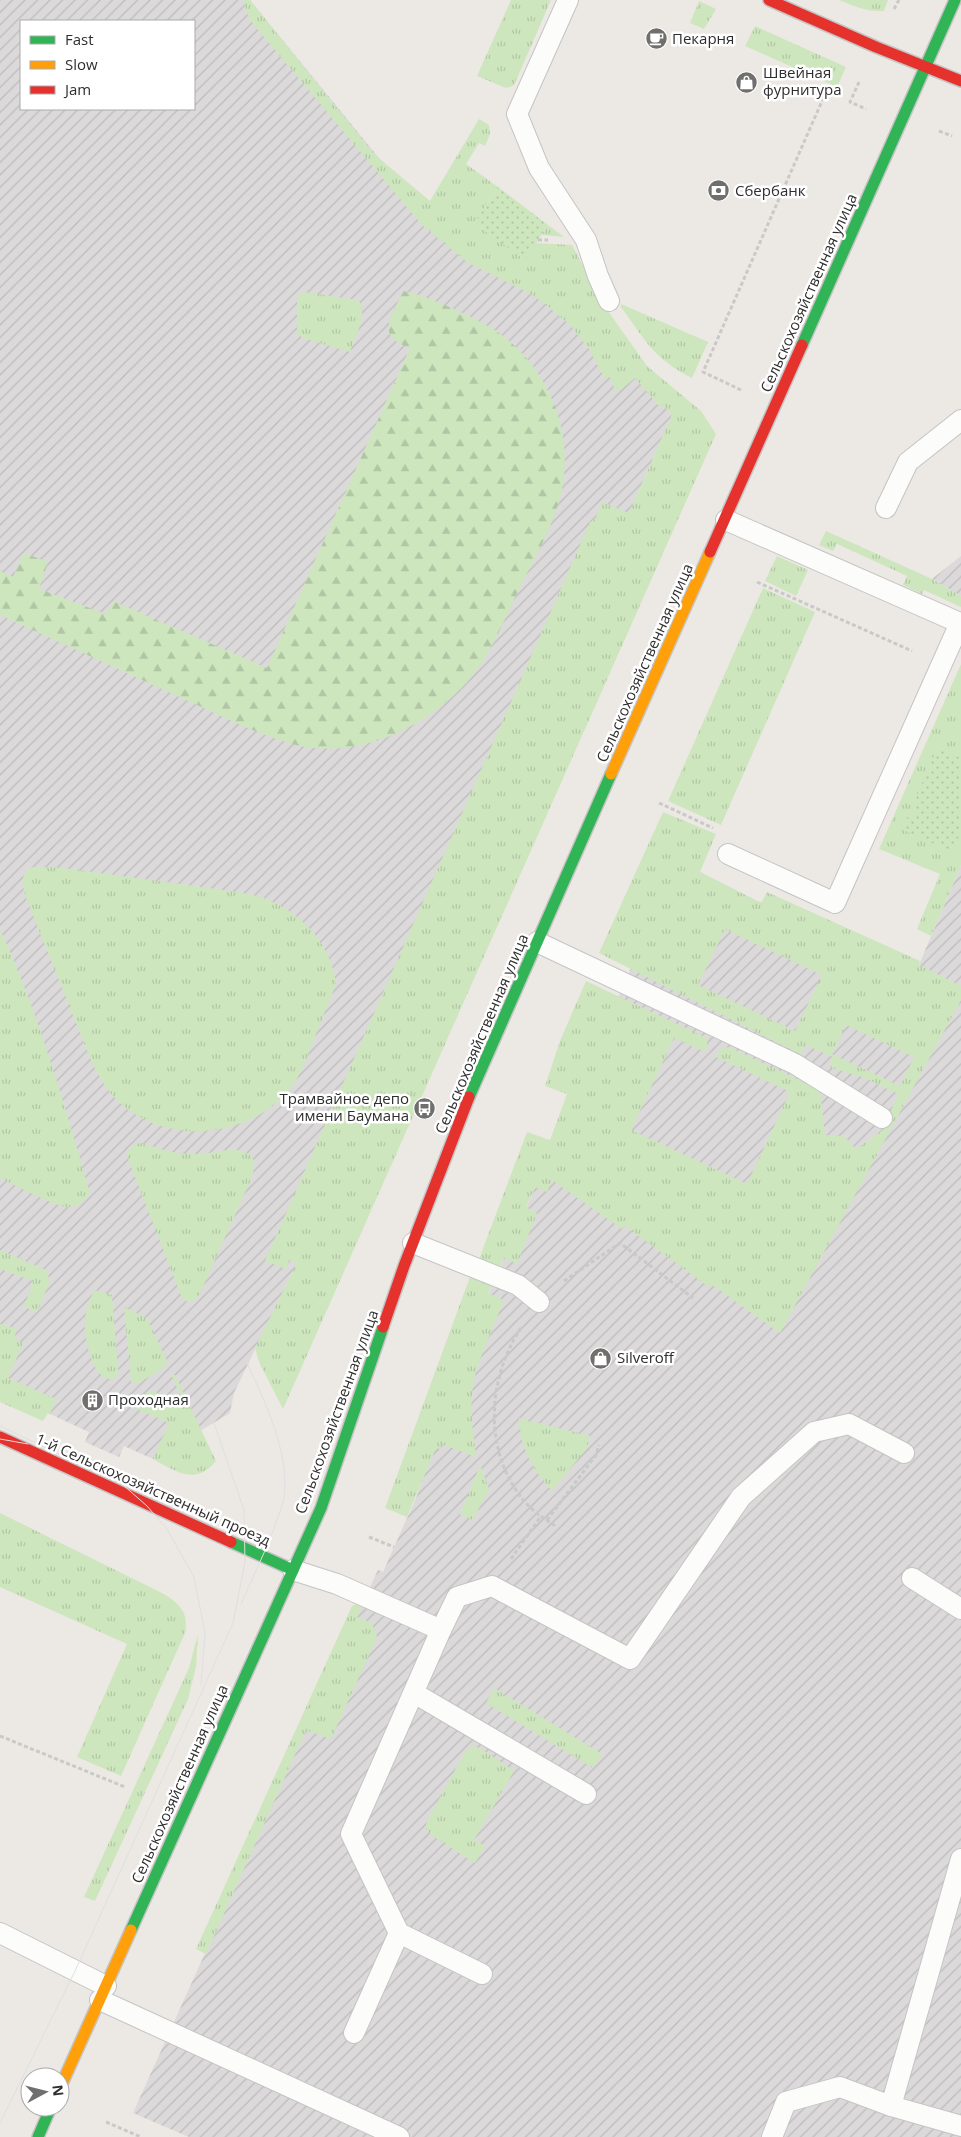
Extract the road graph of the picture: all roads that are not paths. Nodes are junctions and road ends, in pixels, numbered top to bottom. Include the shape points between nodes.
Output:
1 (568, 0) edge
2 (769, 0) edge
3 (955, 0) edge
4 (924, 67) junction
5 (961, 81) edge
6 (609, 301) dead end
7 (961, 420) edge
8 (886, 508) dead end
9 (726, 520) junction
10 (728, 854) road end
11 (537, 942) junction
12 (882, 1118) dead end
13 (413, 1243) junction
14 (539, 1302) road end
15 (0, 1436) edge
16 (904, 1452) dead end
17 (293, 1570) junction
18 (912, 1578) dead end
19 (961, 1609) edge
20 (441, 1630) junction
21 (414, 1693) junction
22 (586, 1794) dead end
23 (961, 1859) edge
24 (0, 1932) edge
25 (399, 1933) junction
26 (482, 1974) dead end
27 (103, 1993) junction
28 (354, 2033) dead end
29 (70, 2067) edge
30 (890, 2106) junction
31 (47, 2117) edge
32 (961, 2126) edge
33 (38, 2137) edge
34 (399, 2137) edge
35 (772, 2137) edge

1 - 6 lane via 516,114 538,168 586,240
2 - 4 main road
3 - 4 main road, Сельскохозяйственная улица
4 - 5 main road
4 - 9 main road, Сельскохозяйственная улица
7 - 8 lane via 908,462
9 - 10 lane via 960,623 835,903
9 - 11 main road, Сельскохозяйственная улица
11 - 12 lane via 795,1064
11 - 13 main road, Сельскохозяйственная улица via 474,1083
13 - 14 lane via 518,1285
13 - 17 main road, Сельскохозяйственная улица via 321,1508
15 - 17 main road, 1-й Сельскохозяйственный проезд
16 - 20 lane via 849,1424 814,1432 741,1497 630,1659 492,1586 458,1597
17 - 20 lane via 337,1584
17 - 27 main road, Сельскохозяйственная улица
18 - 19 lane
20 - 21 lane
21 - 22 lane
21 - 25 lane via 351,1834
23 - 30 lane
24 - 27 lane
25 - 26 lane
25 - 28 lane
27 - 29 main road, Сельскохозяйственная улица
27 - 34 lane via 170,2032
30 - 32 lane
30 - 35 lane via 840,2087 786,2102
31 - 33 main road

